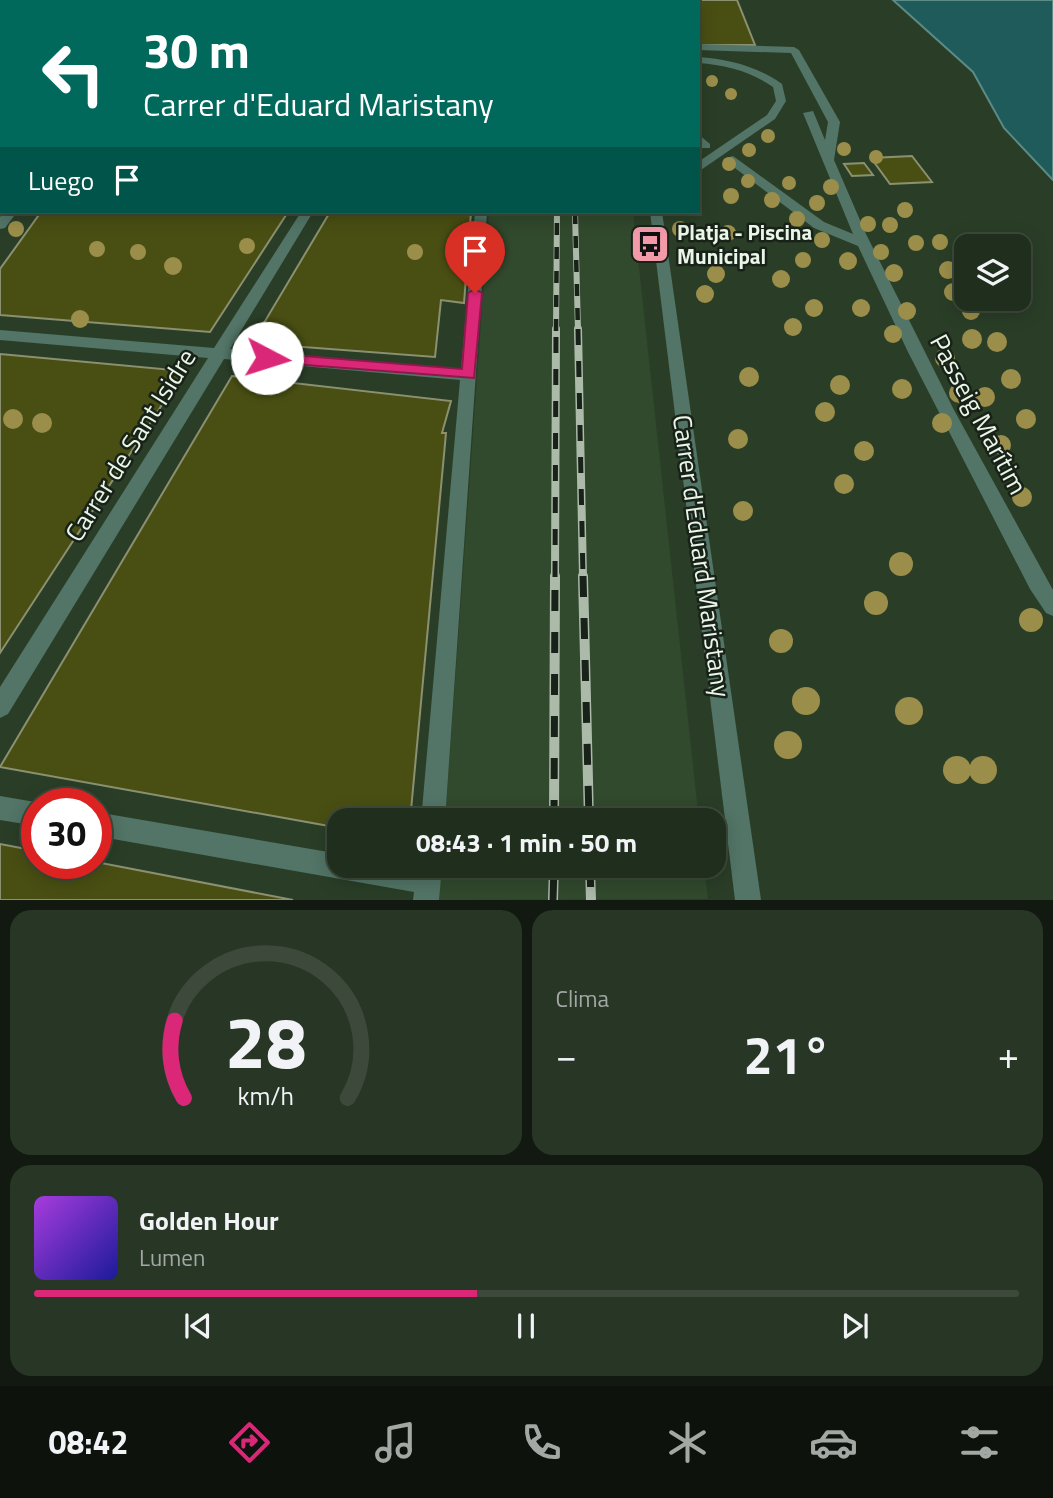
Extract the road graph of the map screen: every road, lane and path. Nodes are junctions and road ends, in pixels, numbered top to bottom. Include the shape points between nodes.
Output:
1 (700, 47) edge
2 (700, 60) edge
3 (809, 113) dead end
4 (729, 159) dead end
5 (828, 163) junction
6 (700, 167) edge
7 (306, 214) edge
8 (481, 214) edge
9 (656, 214) edge
10 (862, 243) junction
11 (0, 335) edge
12 (218, 354) junction
13 (469, 375) junction
14 (1053, 607) edge
15 (0, 707) edge
16 (0, 808) edge
17 (434, 808) edge
18 (21, 811) edge
19 (112, 827) edge
20 (428, 882) edge
21 (748, 900) edge

1 - 5 street via 794,50 834,122
2 - 6 street via 761,73 778,86 781,101 771,117
3 - 5 street, Passeig Marítim
4 - 10 street via 819,225
5 - 10 street, Passeig Marítim
7 - 12 street, Carrer de Sant Isidre
8 - 13 street
9 - 21 street, Carrer d'Eduard Maristany
10 - 14 street, Passeig Marítim
11 - 12 street
12 - 13 street
12 - 15 street, Carrer de Sant Isidre
13 - 17 street
16 - 18 street
19 - 20 street

